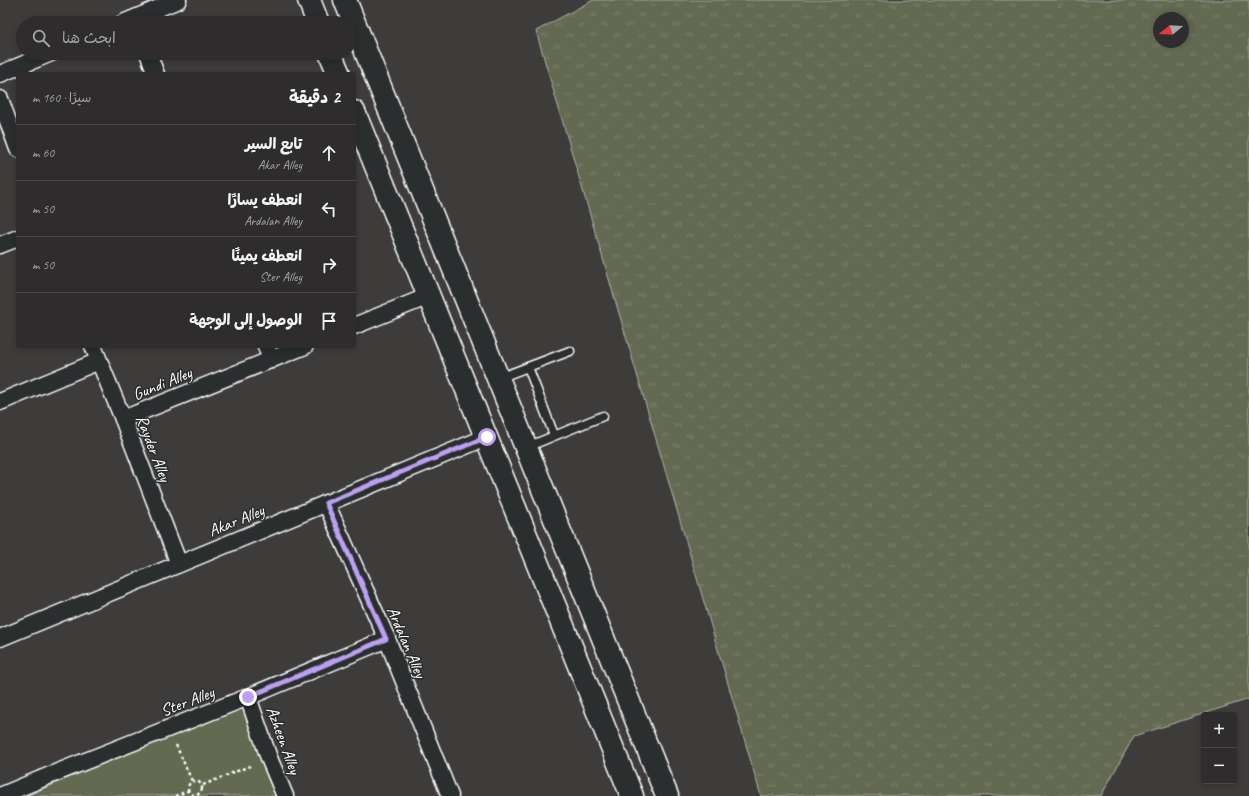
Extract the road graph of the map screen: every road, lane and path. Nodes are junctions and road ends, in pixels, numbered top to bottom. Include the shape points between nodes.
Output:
1 (178, 0) edge
2 (309, 0) edge
3 (345, 0) edge
4 (142, 16) edge
5 (315, 16) edge
6 (352, 16) edge
7 (356, 27) edge
8 (34, 60) edge
9 (151, 60) edge
10 (333, 60) edge
11 (155, 72) edge
12 (338, 72) edge
13 (0, 74) edge
14 (0, 99) edge
15 (356, 117) edge
16 (400, 135) junction
17 (16, 143) edge
18 (369, 149) junction
19 (16, 239) edge
20 (0, 245) edge
21 (429, 296) junction
22 (356, 325) edge
23 (94, 348) edge
24 (294, 348) edge
25 (570, 351) dead end
26 (268, 353) edge
27 (99, 361) junction
28 (528, 367) junction
29 (498, 378) junction
30 (0, 402) edge
31 (602, 416) dead end
32 (123, 419) junction
33 (554, 435) junction
34 (487, 437) junction
35 (526, 447) junction
36 (326, 503) junction
37 (179, 564) junction
38 (0, 638) edge
39 (386, 639) junction
40 (248, 697) junction
41 (175, 743) dead end
42 (269, 758) junction
43 (192, 781) junction
44 (202, 785) junction
45 (188, 791) junction
46 (0, 796) edge
47 (175, 796) edge
48 (198, 796) edge
49 (285, 796) edge
50 (450, 796) edge
51 (632, 796) edge
52 (667, 796) edge

1 - 4 street
2 - 5 main road
3 - 6 main road
7 - 16 main road
8 - 13 street
9 - 11 street
10 - 12 main road
14 - 17 street
15 - 18 main road
16 - 18 main road
16 - 29 main road
18 - 21 main road
19 - 20 street
21 - 22 street
21 - 34 main road
23 - 27 street, Rayder Alley
24 - 26 street, Gundi Alley
25 - 28 lane
26 - 32 street, Gundi Alley
27 - 30 street
27 - 32 street, Rayder Alley
28 - 29 lane
28 - 33 lane
29 - 35 main road
31 - 33 lane
32 - 37 street, Rayder Alley
33 - 35 lane
34 - 36 street, Akar Alley
34 - 51 main road
35 - 52 main road
36 - 37 street, Akar Alley
36 - 39 street, Ardalan Alley
37 - 38 street, Akar Alley
39 - 40 street, Ster Alley
39 - 50 street, Ardalan Alley
40 - 42 street, Azheen Alley
40 - 46 street, Ster Alley
41 - 43 path
42 - 44 path
42 - 49 street, Azheen Alley
43 - 44 path
43 - 45 path via 188,785
44 - 48 path via 203,790
45 - 47 path
45 - 48 path

